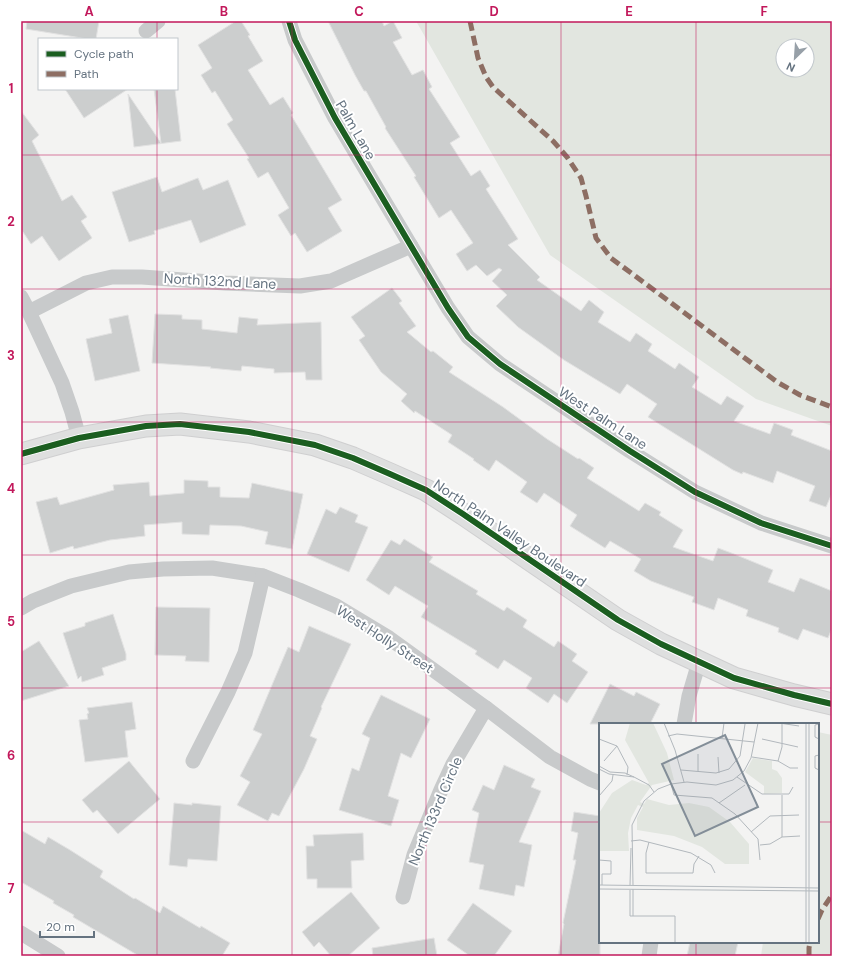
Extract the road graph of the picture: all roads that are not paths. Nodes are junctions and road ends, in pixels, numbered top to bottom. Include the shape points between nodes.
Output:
1 (158, 21) edge
2 (289, 21) edge
3 (146, 31) dead end
4 (411, 246) junction
5 (21, 297) edge
6 (29, 312) junction
7 (79, 438) junction
8 (21, 454) edge
9 (832, 546) edge
10 (263, 576) junction
11 (21, 608) edge
12 (699, 662) junction
13 (832, 704) edge
14 (486, 708) junction
15 (684, 723) edge
16 (193, 761) dead end
17 (599, 783) edge
18 (403, 897) dead end
19 (21, 933) edge
20 (651, 943) edge
21 (41, 951) edge
22 (58, 956) edge
23 (649, 956) edge

1 - 3 street
2 - 4 street, Palm Lane via 295,40 335,118
4 - 6 street, North 132nd Lane via 331,281 300,286 112,277 86,283
4 - 9 street, West Palm Lane via 468,337 500,364 695,492 761,523
5 - 6 street
6 - 7 street via 62,383
7 - 8 street, North Palm Valley Boulevard
7 - 12 street, North Palm Valley Boulevard via 146,426 180,424 249,432 315,446 353,458 426,490 618,620
10 - 11 street, West Holly Street via 212,568 129,572 71,586
10 - 14 street, West Holly Street via 336,606 389,638
10 - 16 street via 246,653
12 - 13 street, North Palm Valley Boulevard via 734,678
12 - 15 street
14 - 17 street, West Holly Street via 550,757
14 - 18 street, North 133rd Circle via 441,790 414,855
19 - 21 street
20 - 23 street
21 - 22 street

